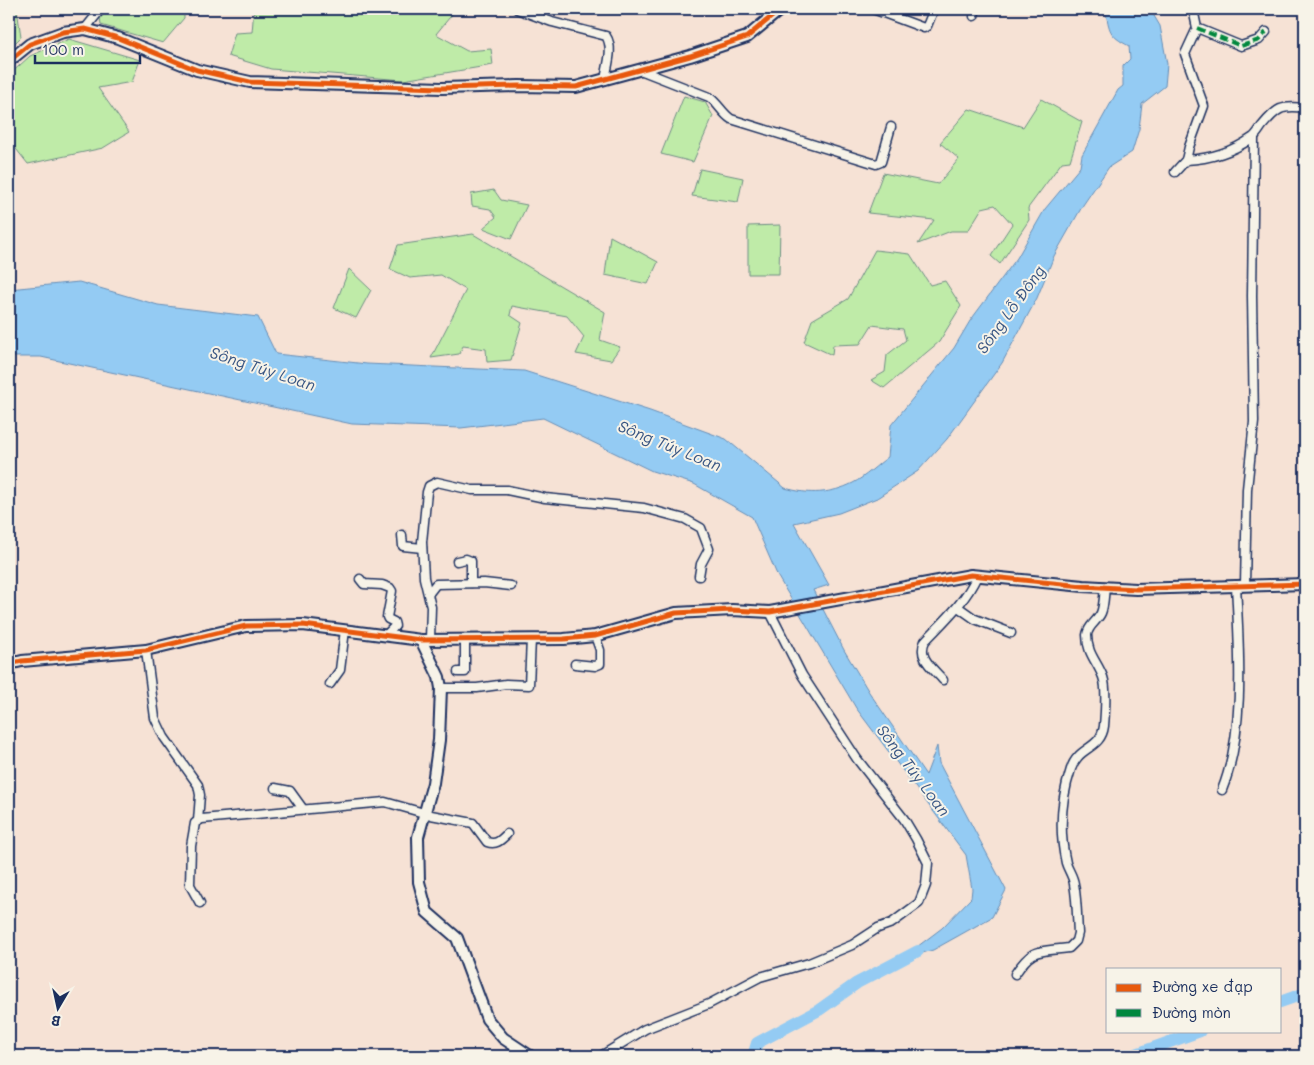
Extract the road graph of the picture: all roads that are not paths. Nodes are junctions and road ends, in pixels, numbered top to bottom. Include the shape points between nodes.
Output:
1 (101, 9) edge
2 (517, 9) edge
3 (781, 9) edge
4 (934, 9) edge
5 (1193, 9) edge
6 (877, 10) edge
7 (1197, 28) junction
8 (85, 29) junction
9 (1266, 32) dead end
10 (9, 61) edge
11 (640, 70) junction
12 (605, 80) junction
13 (1305, 108) edge
14 (891, 126) dead end
15 (1254, 138) junction
16 (1186, 160) junction
17 (1176, 172) dead end
18 (402, 534) dead end
19 (422, 548) junction
20 (456, 561) dead end
21 (699, 576) dead end
22 (977, 576) junction
23 (360, 579) dead end
24 (471, 583) junction
25 (1305, 584) edge
26 (1241, 585) junction
27 (511, 586) dead end
28 (1105, 587) junction
29 (428, 593) junction
30 (958, 607) junction
31 (770, 612) junction
32 (345, 630) junction
33 (1011, 633) dead end
34 (386, 635) junction
35 (595, 636) junction
36 (465, 638) junction
37 (425, 639) junction
38 (531, 639) junction
39 (146, 650) junction
40 (9, 664) edge
41 (575, 664) dead end
42 (458, 672) dead end
43 (943, 680) dead end
44 (330, 684) dead end
45 (441, 688) junction
46 (275, 788) dead end
47 (1222, 790) dead end
48 (303, 809) junction
49 (424, 812) junction
50 (198, 821) junction
51 (507, 834) dead end
52 (200, 903) dead end
53 (1015, 974) dead end
54 (530, 1056) edge
55 (601, 1056) edge

1 - 8 street
2 - 12 street via 606,36 610,42 610,54
3 - 11 street via 746,37
4 - 6 street via 924,28
5 - 7 street
7 - 9 street via 1242,46 1257,41
7 - 16 street via 1185,54 1204,106
8 - 10 street via 63,32 30,44
8 - 12 street via 118,38 197,70 250,82 442,88 576,87
11 - 12 street
11 - 14 street via 709,97 731,119 876,164 881,162
13 - 15 street via 1280,108
15 - 16 street via 1215,156
15 - 26 street via 1254,422
16 - 17 street
18 - 19 street via 403,546
19 - 21 street via 427,492 429,486 437,482 472,490 507,490 545,498 644,508 684,519 700,528 709,548
19 - 29 street
20 - 24 street via 471,560
22 - 28 street
22 - 30 street
22 - 31 street
23 - 34 street via 364,584 382,585 392,591 387,618 395,626
24 - 27 street
24 - 29 street via 436,584
25 - 26 street
26 - 28 street
26 - 47 street via 1237,714
28 - 53 street via 1100,615 1088,635 1090,654 1105,684 1103,732 1096,744 1081,752 1075,760 1062,815 1061,830 1074,884 1078,933 1069,948 1032,953
29 - 37 street via 432,614
30 - 33 street via 975,619
30 - 43 street via 923,645 925,660
31 - 35 street via 676,613
31 - 55 street via 802,675 856,759 916,839 928,863 926,885 919,903 892,923 852,945 809,963 760,977 709,1004 645,1029
32 - 34 street
32 - 39 street via 303,625 246,626
32 - 44 street via 340,670
34 - 37 street
35 - 38 street
35 - 41 street via 602,666
36 - 37 street
36 - 38 street
36 - 42 street via 465,672
37 - 45 street
38 - 45 street via 529,685
39 - 40 street
39 - 50 street via 155,718 164,737 198,785
45 - 49 street via 439,740 433,783
46 - 48 street via 290,791
48 - 49 street via 385,802
48 - 50 street
49 - 51 street via 475,823 490,843 499,842
49 - 54 street via 418,837 419,882 427,912 457,938 487,1020 503,1038
50 - 52 street via 191,846 190,885

